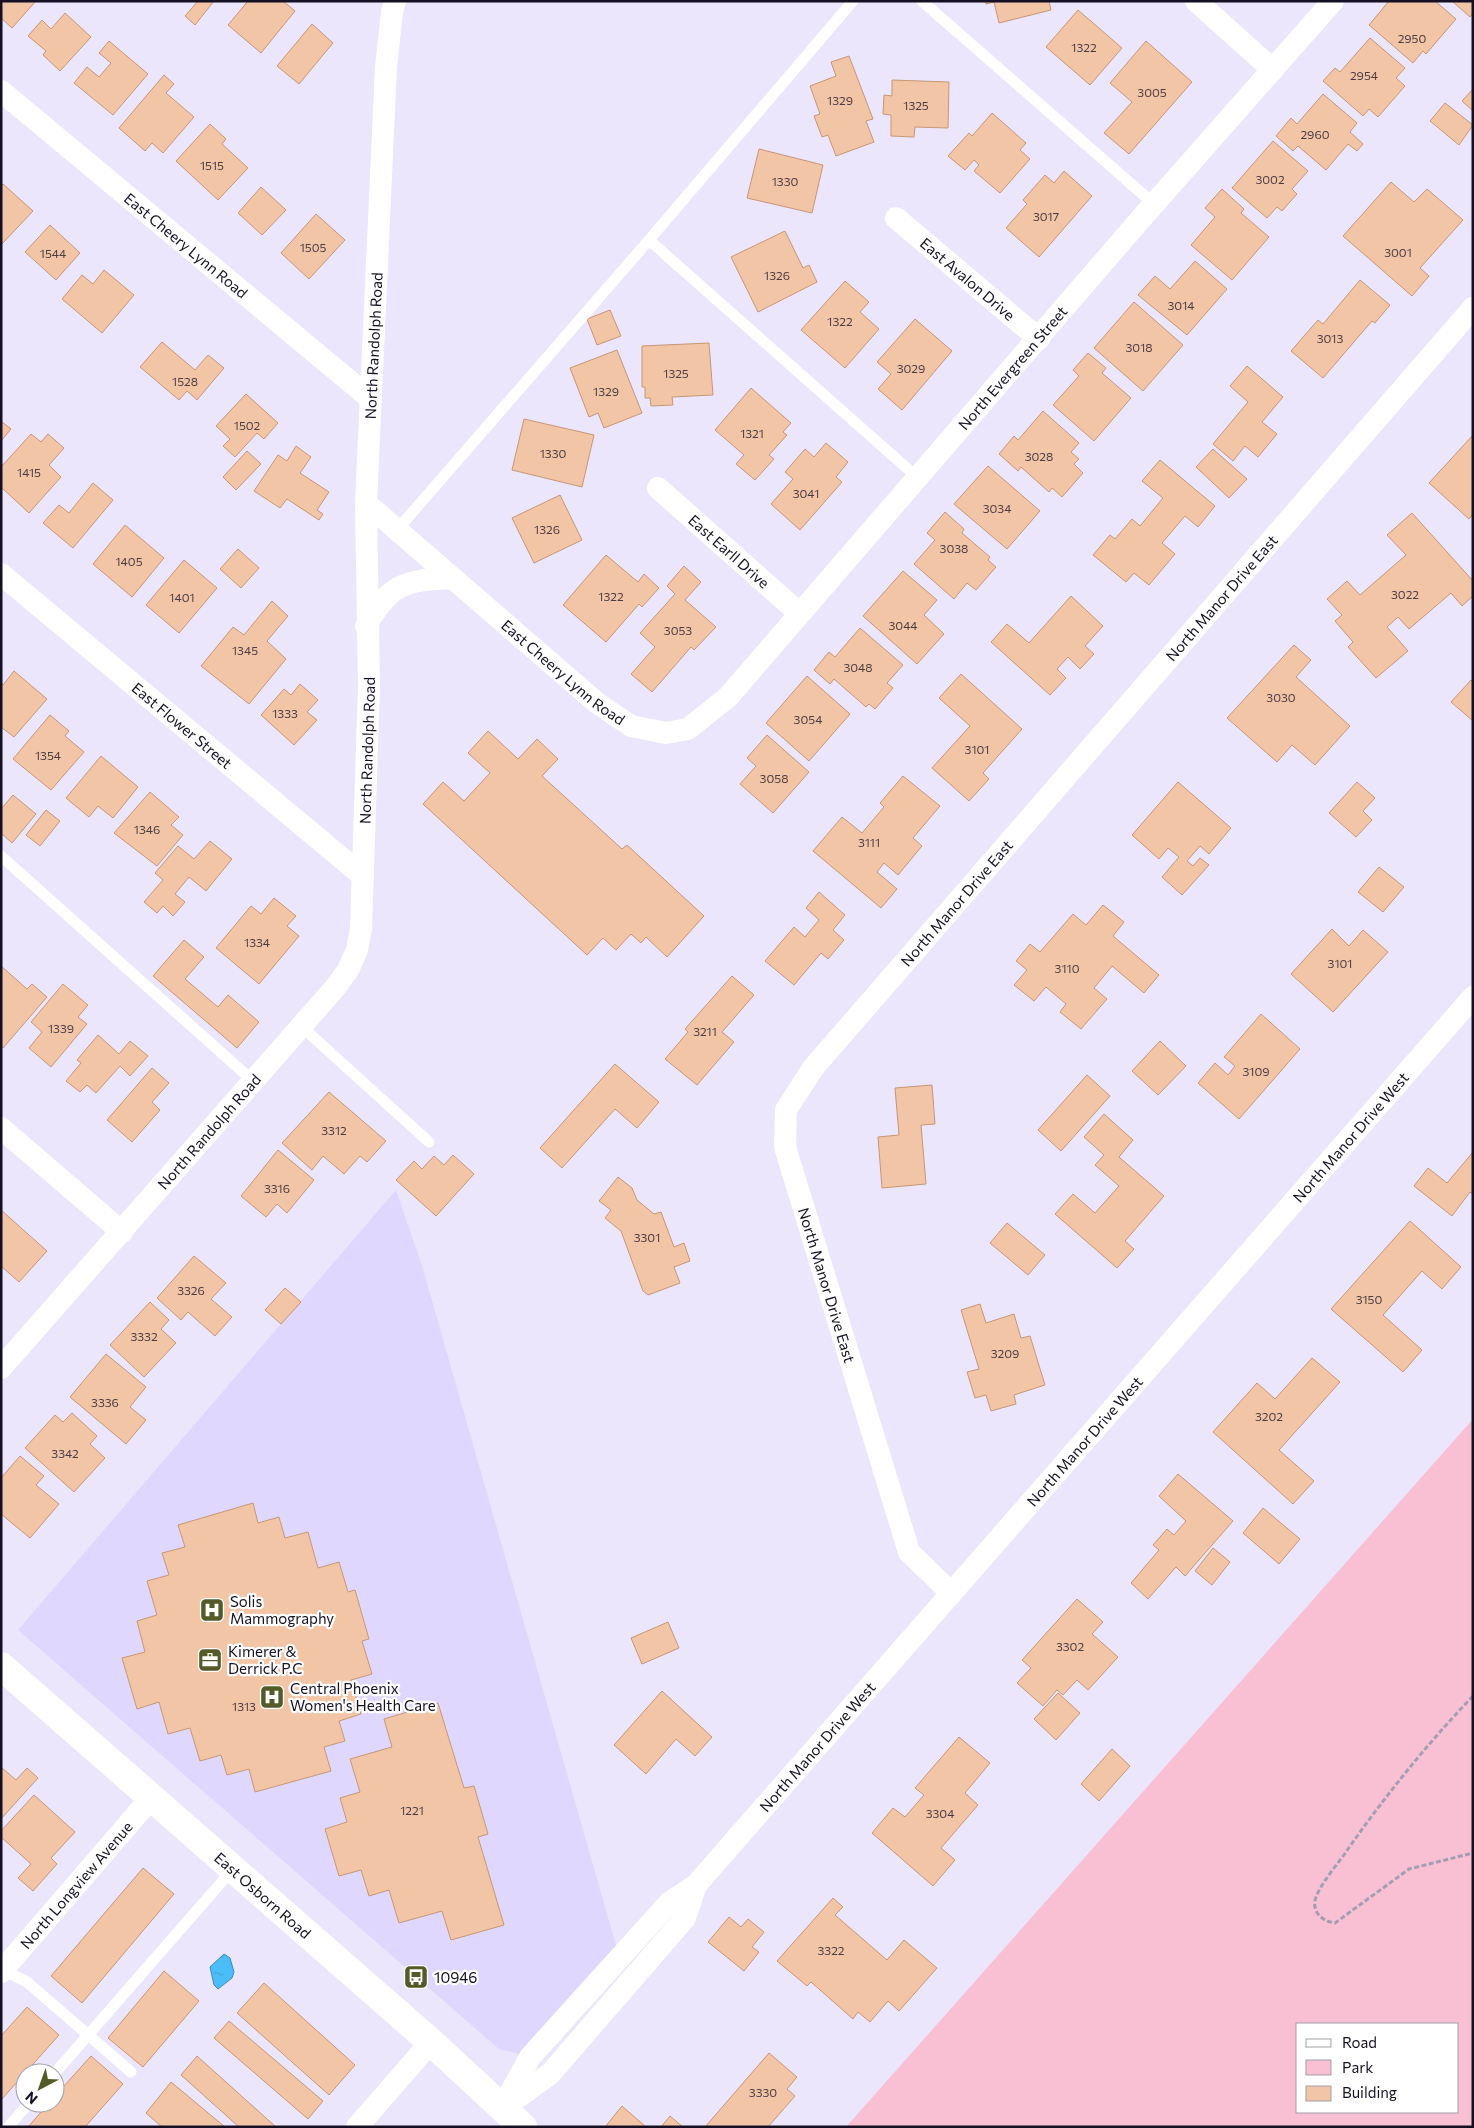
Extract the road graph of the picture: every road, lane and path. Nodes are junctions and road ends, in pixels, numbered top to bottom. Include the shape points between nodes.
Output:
1 (852, 1) edge
2 (922, 1) edge
3 (1196, 1) edge
4 (1333, 1) edge
5 (388, 5) edge
6 (1273, 70) junction
7 (1, 91) edge
8 (1154, 204) junction
9 (896, 218) dead end
10 (649, 240) junction
11 (1473, 308) edge
12 (1039, 339) junction
13 (372, 399) junction
14 (918, 478) junction
15 (658, 488) dead end
16 (366, 503) junction
17 (397, 530) junction
18 (1, 574) edge
19 (453, 578) junction
20 (799, 613) junction
21 (366, 626) junction
22 (688, 729) joint
23 (1, 856) edge
24 (363, 876) junction
25 (1473, 997) edge
26 (301, 1026) junction
27 (253, 1081) junction
28 (1, 1128) edge
29 (429, 1142) dead end
30 (122, 1232) junction
31 (1, 1368) edge
32 (951, 1593) junction
33 (1, 1666) edge
34 (1473, 1696) edge
35 (151, 1798) junction
36 (1473, 1853) edge
37 (233, 1869) junction
38 (696, 1885) junction
39 (2, 1970) edge
40 (590, 1990) junction
41 (609, 2005) junction
42 (88, 2035) junction
43 (432, 2042) junction
44 (64, 2063) edge
45 (130, 2072) dead end
46 (502, 2108) junction
47 (20, 2113) edge
48 (8, 2127) edge
49 (357, 2127) edge
50 (522, 2127) edge

1 - 10 lane
2 - 8 lane
3 - 6 street
4 - 6 street, North Evergreen Street
5 - 13 street, North Randolph Road
6 - 8 street, North Evergreen Street
7 - 13 street, East Cheery Lynn Road
8 - 12 street, North Evergreen Street
9 - 12 street, East Avalon Drive
10 - 14 lane
10 - 17 lane
11 - 32 street, North Manor Drive East via 820,1060 786,1110 786,1152 909,1552
12 - 14 street, North Evergreen Street
13 - 16 street, North Randolph Road
14 - 20 street, North Evergreen Street
15 - 20 street, East Earll Drive
16 - 17 street, East Cheery Lynn Road
16 - 21 street, North Randolph Road
17 - 19 street, East Cheery Lynn Road
18 - 24 street, East Flower Street
19 - 21 street via 420,580 402,585 388,595
19 - 22 street, East Cheery Lynn Road via 597,704 630,726 666,733
20 - 22 street, North Evergreen Street via 728,697
21 - 24 street, North Randolph Road via 369,686
23 - 27 lane
24 - 26 street, North Randolph Road via 357,950 348,970
25 - 32 street, North Manor Drive West
26 - 27 street, North Randolph Road
26 - 29 lane
27 - 30 street, North Randolph Road
28 - 30 street
30 - 31 street, North Randolph Road
32 - 38 street, North Manor Drive West
33 - 35 main road, East Osborn Road
34 - 36 path via 1404,1773 1368,1821 1316,1897 1317,1913 1322,1919 1335,1923 1409,1869
35 - 37 main road, East Osborn Road
35 - 39 street, North Longview Avenue
37 - 42 lane
37 - 43 main road, East Osborn Road
38 - 40 street, North Manor Drive West via 669,1903
38 - 41 street, North Manor Drive West via 685,1918
39 - 42 lane via 27,1982
40 - 41 street
40 - 46 street, North Manor Drive West via 530,2057
41 - 46 street, North Manor Drive West via 550,2074
42 - 44 lane
42 - 45 lane
43 - 46 main road, East Osborn Road
43 - 49 street
46 - 50 main road, East Osborn Road
47 - 48 lane

